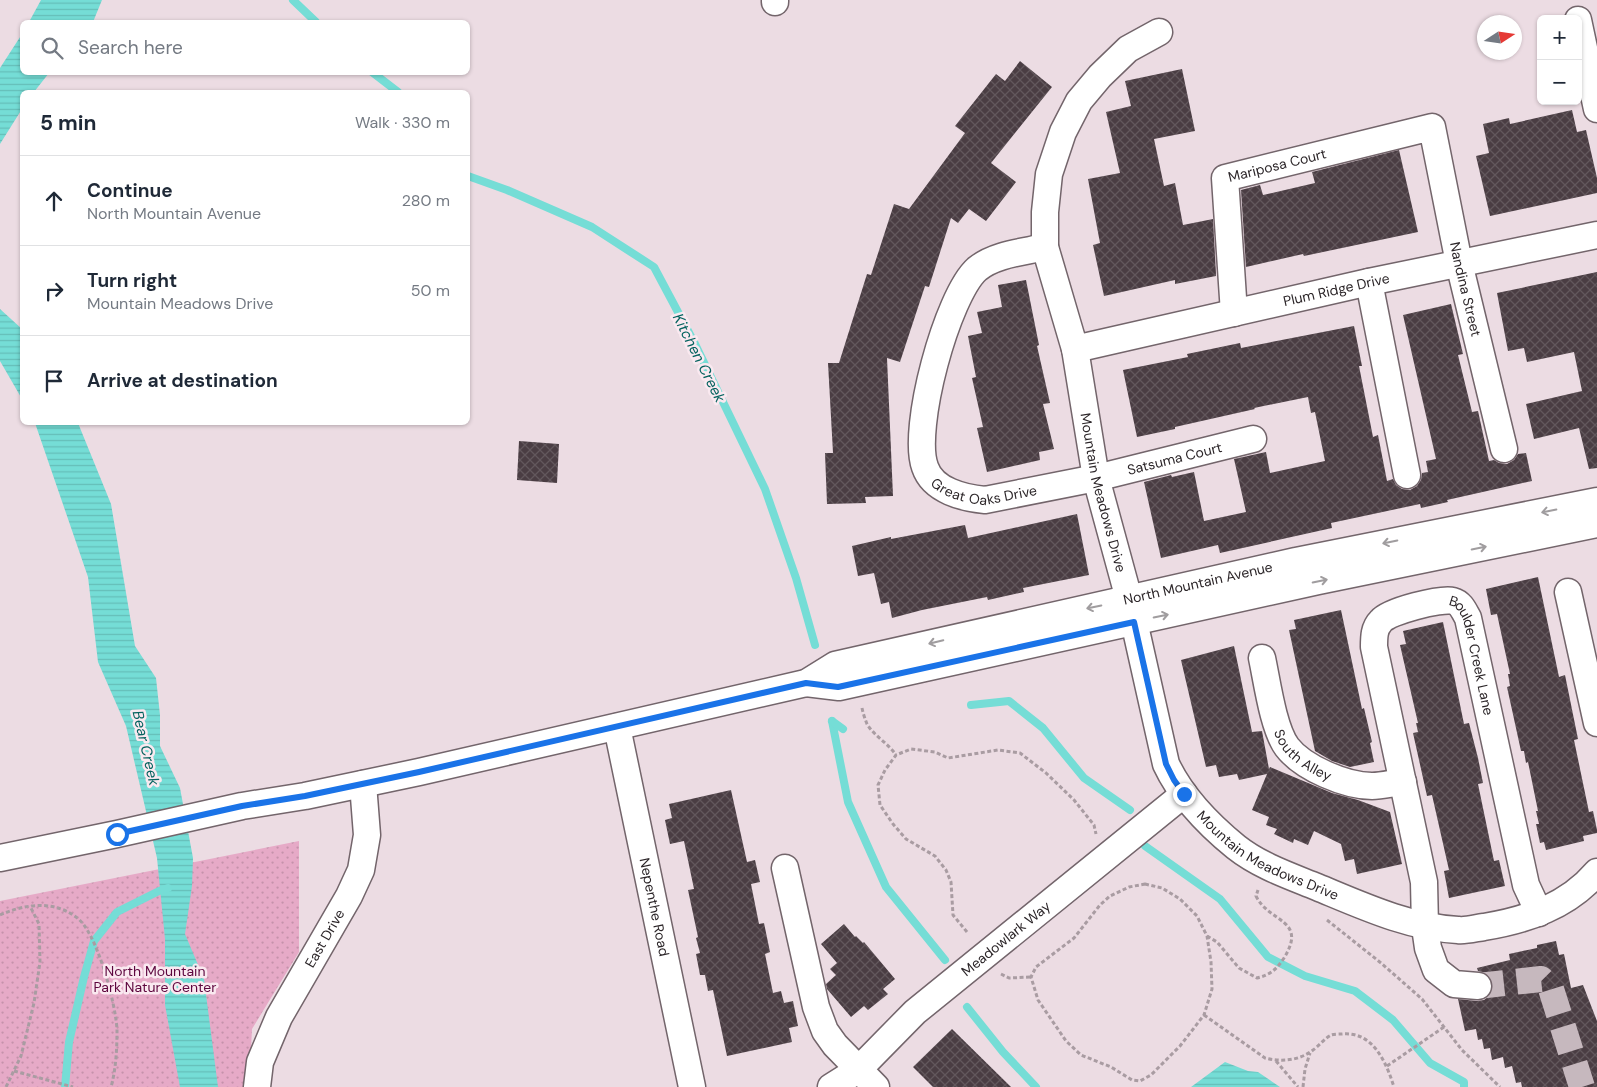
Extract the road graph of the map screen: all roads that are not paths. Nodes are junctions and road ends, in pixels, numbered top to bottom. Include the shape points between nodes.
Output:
1 (1583, 17) edge
2 (1159, 32) dead end
3 (1597, 109) edge
4 (1432, 127) joint
5 (1597, 235) edge
6 (1045, 247) junction
7 (1459, 263) junction
8 (1369, 282) junction
9 (1234, 313) junction
10 (1075, 349) junction
11 (1253, 439) dead end
12 (1504, 449) dead end
13 (1407, 475) dead end
14 (1096, 478) junction
15 (1597, 501) edge
16 (1597, 524) edge
17 (1568, 592) dead end
18 (1132, 610) junction
19 (1262, 658) dead end
20 (1597, 723) edge
21 (617, 727) junction
22 (1403, 782) junction
23 (363, 784) junction
24 (1184, 794) junction
25 (0, 858) edge
26 (785, 868) dead end
27 (1597, 872) edge
28 (1539, 913) junction
29 (1425, 927) junction
30 (1478, 986) tunnel mouth
31 (867, 1078) edge
32 (257, 1087) edge
33 (692, 1087) edge
34 (831, 1087) edge

1 - 3 street
2 - 6 street, Mountain Meadows Drive via 1128,49 1100,76 1071,116 1049,174
4 - 7 street, Nandina Street
4 - 9 street, Mariposa Court via 1225,178
5 - 7 street, Plum Ridge Drive
6 - 10 street, Mountain Meadows Drive
6 - 14 street, Great Oaks Drive via 996,259 978,269 965,283 956,300 929,381 922,422 925,468 944,488 968,498 986,500
7 - 8 street, Plum Ridge Drive
7 - 12 street, Nandina Street
8 - 9 street, Plum Ridge Drive
8 - 13 street
9 - 10 street, Plum Ridge Drive
10 - 14 street, Mountain Meadows Drive
11 - 14 street, Satsuma Court
14 - 18 street, Mountain Meadows Drive
15 -> 18 street, North Mountain Avenue via 1296,561
18 -> 16 street, North Mountain Avenue via 1318,581
17 - 20 street
18 - 21 street, North Mountain Avenue via 835,665 806,683
18 - 24 street, Mountain Meadows Drive via 1166,764
19 - 22 street, South Alley via 1277,725 1286,747 1303,762 1358,785
21 - 23 street, North Mountain Avenue
21 - 33 street, Nepenthe Road
22 - 28 street, Boulder Creek Lane via 1374,646 1374,632 1382,620 1395,612 1443,600 1454,601 1468,618 1526,885
22 - 29 street, Boulder Creek Lane via 1424,882
23 - 25 street, North Mountain Avenue via 242,806
23 - 32 street, East Drive via 367,835 362,870 279,1017 260,1062
24 - 29 street, Mountain Meadows Drive via 1237,848 1266,866 1386,915
24 - 31 street, Meadowlark Way via 915,1012
26 - 31 street via 816,1007 825,1031
27 - 28 street, Mountain Meadows Drive via 1566,900
28 - 29 street, Mountain Meadows Drive via 1506,924 1460,930
29 - 30 street, Boulder Creek Lane via 1436,970 1454,984
31 - 34 street, Meadowlark Way

